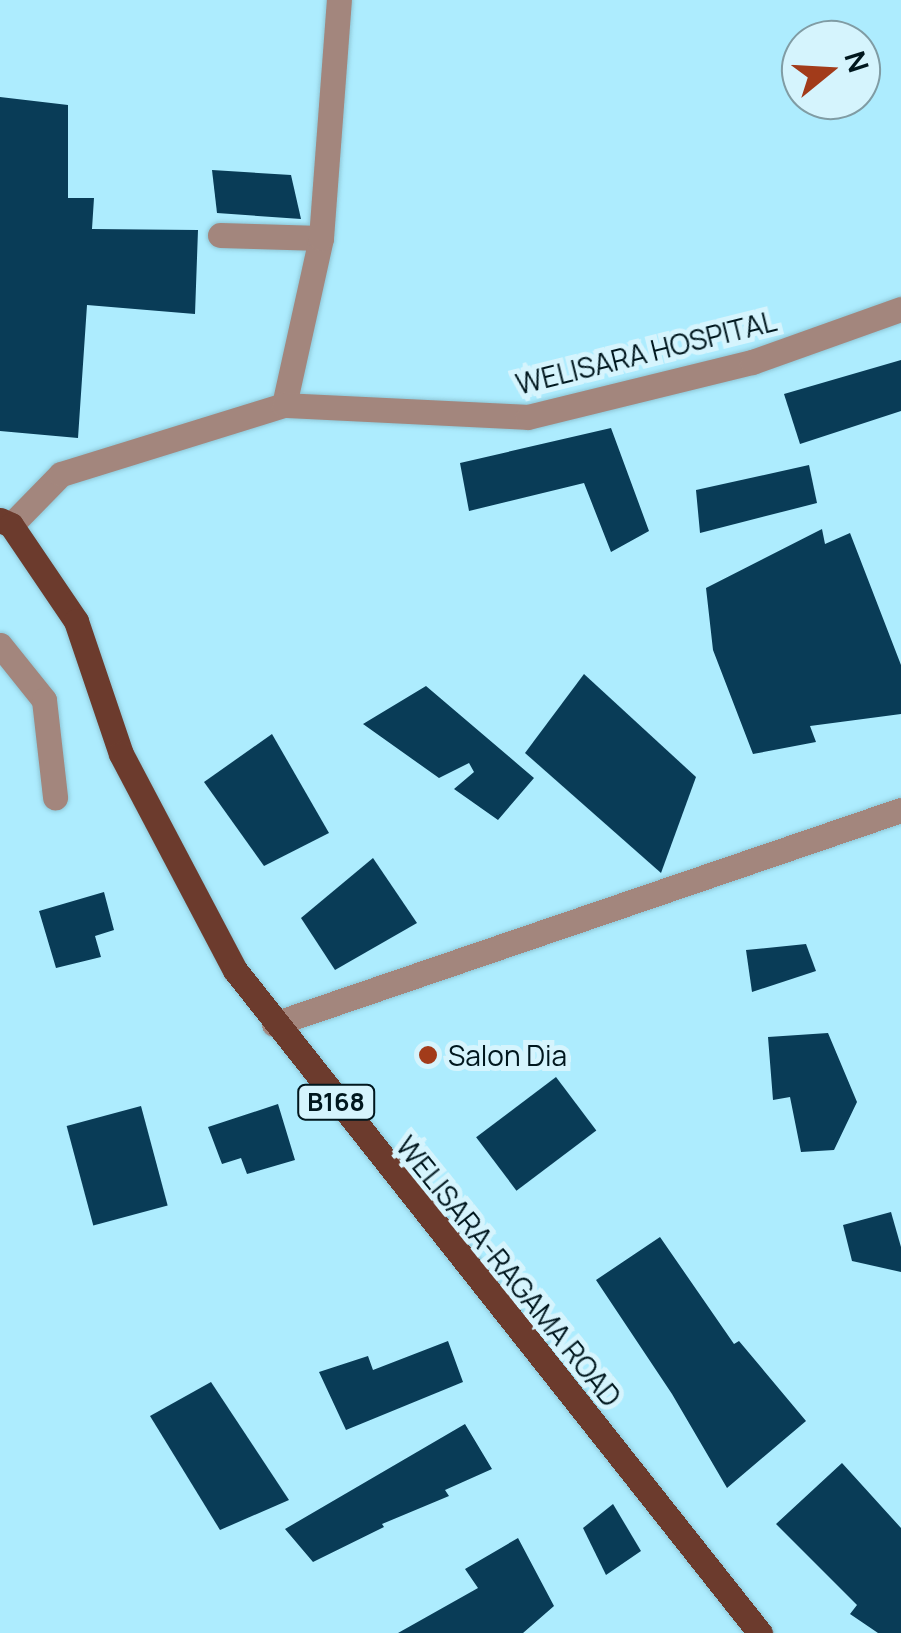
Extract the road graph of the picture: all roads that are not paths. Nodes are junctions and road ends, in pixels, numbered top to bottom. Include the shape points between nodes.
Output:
1 (339, 0) edge
2 (220, 235) dead end
3 (322, 238) junction
4 (901, 309) edge
5 (284, 405) junction
6 (6, 522) edge
7 (0, 645) edge
8 (55, 797) dead end
9 (901, 810) edge
10 (274, 1024) junction
11 (760, 1633) edge

1 - 3 street
2 - 3 street
3 - 5 street
4 - 5 street, WELISARA HOSPITAL via 752,362 528,417
5 - 6 street, WELISARA HOSPITAL via 61,474
6 - 10 main road, WELISARA-RAGAMA ROAD / B168 via 76,621 121,754 235,970
7 - 8 street via 44,700
9 - 10 street
10 - 11 main road, WELISARA-RAGAMA ROAD / B168

